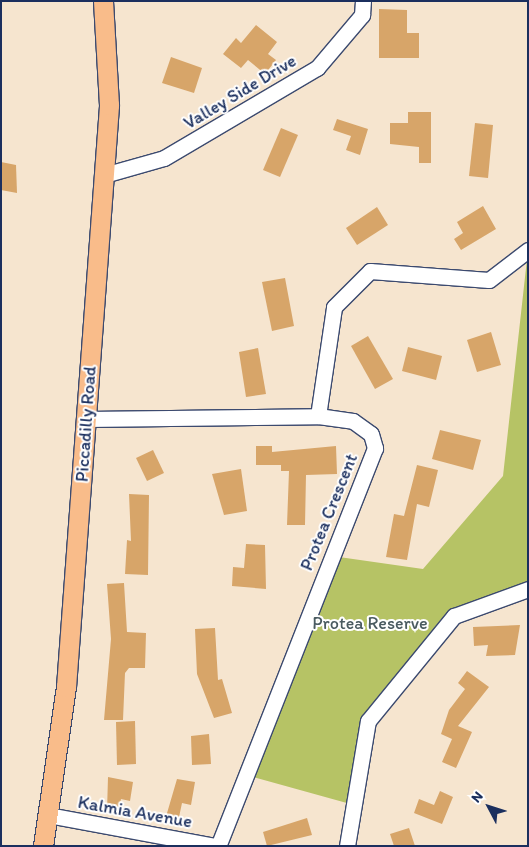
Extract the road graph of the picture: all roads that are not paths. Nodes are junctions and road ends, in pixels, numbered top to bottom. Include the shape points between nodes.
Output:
1 (103, 1) edge
2 (363, 1) edge
3 (104, 175) junction
4 (528, 250) edge
5 (318, 416) junction
6 (86, 418) junction
7 (528, 589) edge
8 (48, 815) junction
9 (43, 846) edge
10 (217, 846) edge
11 (347, 846) edge

1 - 3 main road, Piccadilly Road via 109,105
2 - 3 street, Valley Side Drive via 362,15 317,68 164,158
3 - 6 main road, Piccadilly Road
4 - 5 street via 489,280 370,271 334,307
5 - 6 street, Protea Crescent
5 - 10 street, Protea Crescent via 353,421 370,434 375,448
6 - 8 main road, Piccadilly Road via 66,687
7 - 11 street via 454,616 368,721
8 - 9 main road, Piccadilly Road
8 - 10 street, Kalmia Avenue

